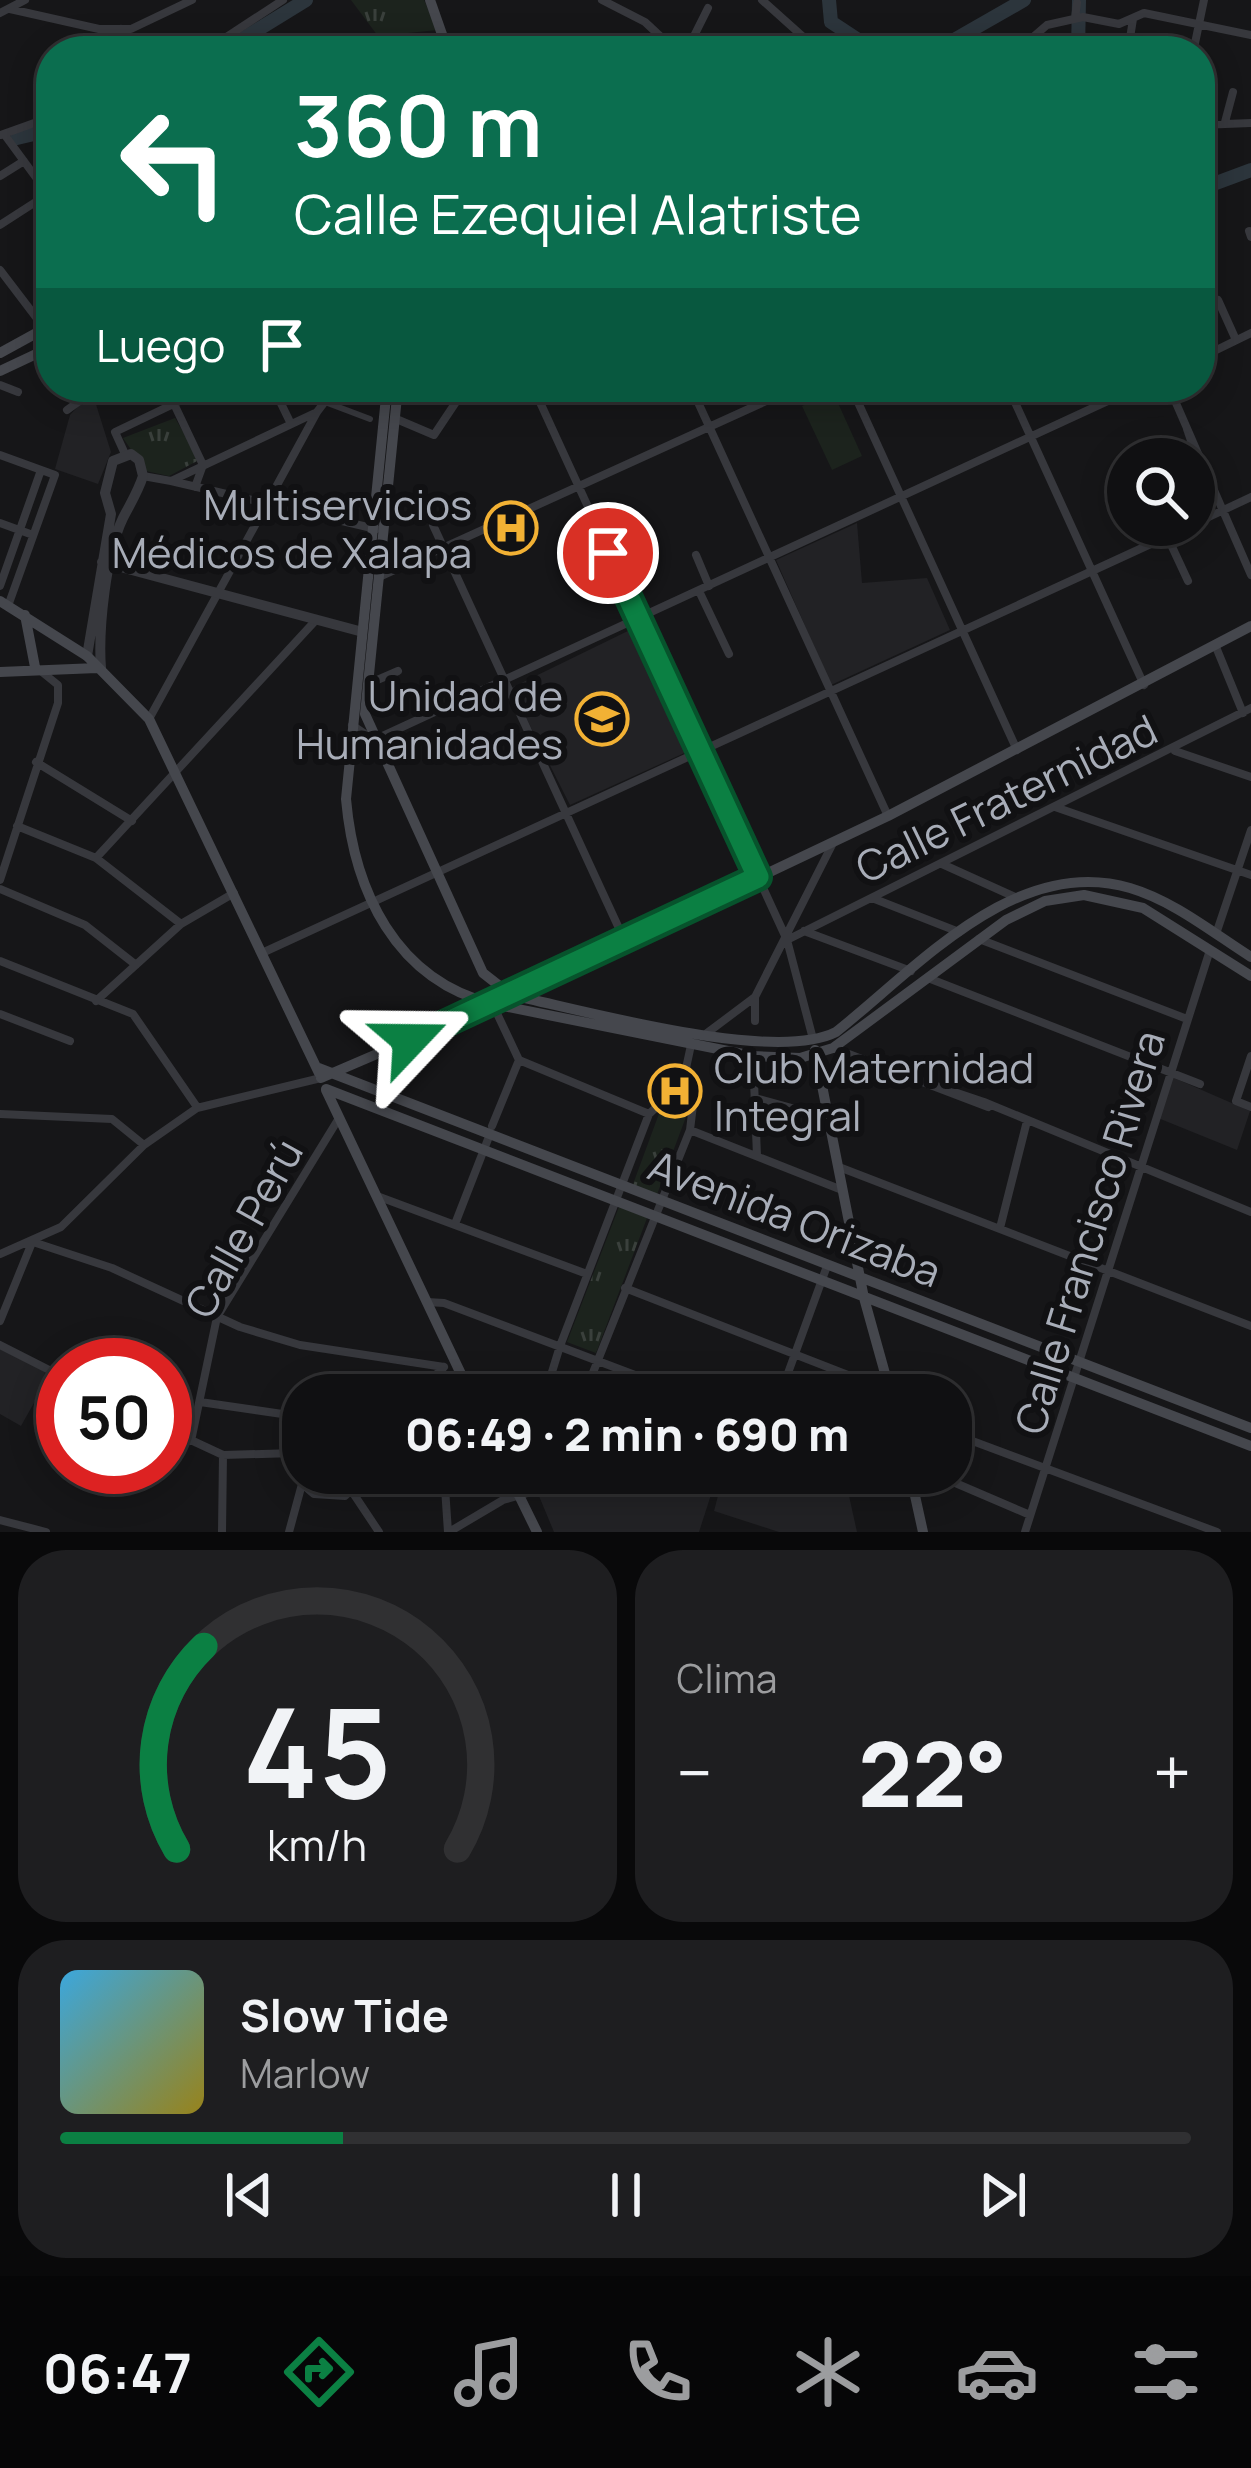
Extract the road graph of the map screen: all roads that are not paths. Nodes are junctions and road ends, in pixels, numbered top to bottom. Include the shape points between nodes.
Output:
1 (192, 0) edge
2 (283, 0) edge
3 (432, 0) edge
4 (602, 0) edge
5 (762, 0) edge
6 (1204, 0) edge
7 (22, 1) edge
8 (1077, 3) dead end
9 (708, 8) dead end
10 (5, 11) edge
11 (1079, 17) junction
12 (1133, 19) junction
13 (1201, 24) junction
14 (122, 29) junction
15 (1251, 35) edge
16 (116, 36) edge
17 (228, 36) edge
18 (443, 36) edge
19 (660, 36) edge
20 (694, 36) edge
21 (802, 36) edge
22 (1035, 36) edge
23 (1130, 36) edge
24 (1198, 36) edge
25 (1233, 92) dead end
26 (1225, 122) junction
27 (36, 123) edge
28 (1215, 123) edge
29 (1251, 123) edge
30 (4, 136) edge
31 (24, 160) junction
32 (0, 176) edge
33 (36, 177) edge
34 (36, 204) edge
35 (0, 226) edge
36 (0, 270) edge
37 (11, 287) junction
38 (0, 293) edge
39 (1215, 302) edge
40 (36, 314) edge
41 (1251, 333) edge
42 (36, 334) edge
43 (1236, 340) junction
44 (1215, 350) edge
45 (0, 353) edge
46 (36, 354) edge
47 (0, 370) edge
48 (0, 386) edge
49 (18, 392) dead end
50 (78, 402) edge
51 (179, 402) edge
52 (280, 402) edge
53 (385, 402) edge
54 (395, 402) edge
55 (456, 402) edge
56 (540, 402) edge
57 (698, 402) edge
58 (762, 402) edge
59 (858, 402) edge
60 (1015, 402) edge
61 (1105, 402) edge
62 (1176, 402) edge
63 (325, 403) joint
64 (175, 404) junction
65 (67, 410) dead end
66 (317, 412) junction
67 (392, 417) junction
68 (370, 419) dead end
69 (290, 424) junction
70 (709, 425) junction
71 (1187, 428) junction
72 (1030, 436) junction
73 (1188, 438) edge
74 (1191, 438) edge
75 (125, 454) junction
76 (0, 455) edge
77 (203, 464) junction
78 (40, 470) junction
79 (143, 476) junction
80 (171, 481) junction
81 (195, 487) junction
82 (578, 488) junction
83 (1215, 493) edge
84 (1251, 497) edge
85 (900, 499) junction
86 (270, 503) junction
87 (1222, 511) junction
88 (117, 514) junction
89 (1215, 514) edge
90 (0, 523) edge
91 (433, 525) dead end
92 (20, 530) junction
93 (377, 530) junction
94 (33, 535) junction
95 (1146, 546) edge
96 (1172, 546) edge
97 (443, 551) junction
98 (696, 555) dead end
99 (770, 558) junction
100 (9, 560) junction
101 (107, 563) junction
102 (21, 565) junction
103 (1094, 571) junction
104 (1251, 575) edge
105 (378, 578) junction
106 (1188, 580) dead end
107 (0, 586) edge
108 (704, 589) junction
109 (223, 593) junction
110 (4, 603) edge
111 (25, 615) junction
112 (639, 619) junction
113 (316, 620) junction
114 (1251, 626) edge
115 (51, 631) junction
116 (359, 631) junction
117 (962, 632) junction
118 (29, 641) junction
119 (1216, 646) junction
120 (729, 654) dead end
121 (87, 656) junction
122 (35, 668) junction
123 (101, 668) junction
124 (398, 671) dead end
125 (0, 672) edge
126 (506, 679) junction
127 (367, 685) junction
128 (1144, 685) junction
129 (832, 691) junction
130 (1247, 710) edge
131 (149, 719) junction
132 (351, 724) junction
133 (374, 740) junction
134 (1173, 750) junction
135 (699, 752) junction
136 (1017, 752) junction
137 (36, 762) junction
138 (176, 775) junction
139 (1251, 777) edge
140 (1055, 807) junction
141 (568, 813) junction
142 (888, 816) junction
143 (133, 820) junction
144 (17, 826) junction
145 (1251, 830) edge
146 (833, 843) junction
147 (96, 858) junction
148 (942, 864) junction
149 (1238, 871) junction
150 (437, 872) junction
151 (1251, 875) edge
152 (758, 877) junction
153 (0, 884) edge
154 (234, 892) junction
155 (1015, 897) junction
156 (871, 898) junction
157 (369, 904) junction
158 (181, 924) junction
159 (804, 931) junction
160 (962, 933) junction
161 (1216, 934) junction
162 (623, 937) junction
163 (978, 938) junction
164 (787, 940) junction
165 (1210, 950) junction
166 (262, 953) junction
167 (1251, 957) edge
168 (0, 961) edge
169 (136, 965) junction
170 (912, 972) junction
171 (1251, 976) edge
172 (928, 978) junction
173 (511, 995) junction
174 (755, 997) junction
175 (96, 1001) junction
176 (493, 1004) junction
177 (0, 1014) edge
178 (1186, 1019) junction
179 (755, 1021) dead end
180 (706, 1034) junction
181 (70, 1041) dead end
182 (813, 1041) junction
183 (691, 1045) junction
184 (833, 1048) junction
185 (816, 1055) junction
186 (752, 1056) junction
187 (1251, 1057) edge
188 (519, 1060) junction
189 (334, 1072) junction
190 (1170, 1072) junction
191 (321, 1078) junction
192 (359, 1082) junction
193 (1200, 1084) dead end
194 (680, 1096) junction
195 (350, 1098) junction
196 (754, 1098) junction
197 (1251, 1107) edge
198 (197, 1108) junction
199 (0, 1114) edge
200 (649, 1114) junction
201 (339, 1118) junction
202 (828, 1118) junction
203 (1027, 1120) junction
204 (491, 1130) junction
205 (690, 1130) junction
206 (144, 1145) junction
207 (483, 1151) junction
208 (757, 1156) junction
209 (838, 1167) junction
210 (1139, 1168) junction
211 (622, 1186) junction
212 (842, 1190) junction
213 (376, 1196) junction
214 (659, 1200) junction
215 (616, 1202) junction
216 (1251, 1212) edge
217 (653, 1216) junction
218 (455, 1224) junction
219 (1000, 1228) junction
220 (33, 1244) junction
221 (772, 1245) junction
222 (0, 1254) edge
223 (765, 1261) junction
224 (827, 1266) junction
225 (1108, 1271) junction
226 (587, 1274) junction
227 (860, 1277) junction
228 (821, 1282) junction
229 (625, 1288) junction
230 (864, 1298) junction
231 (427, 1302) junction
232 (218, 1317) junction
233 (0, 1321) edge
234 (1251, 1326) edge
235 (0, 1346) edge
236 (560, 1346) junction
237 (794, 1354) junction
238 (597, 1360) junction
239 (36, 1364) edge
240 (450, 1364) junction
241 (1079, 1364) junction
242 (439, 1374) edge
243 (447, 1374) edge
244 (457, 1374) edge
245 (555, 1374) edge
246 (592, 1374) edge
247 (633, 1374) edge
248 (787, 1374) edge
249 (844, 1374) edge
250 (886, 1374) edge
251 (1075, 1379) junction
252 (200, 1402) junction
253 (282, 1414) edge
254 (1251, 1428) edge
255 (192, 1433) edge
256 (972, 1441) edge
257 (192, 1442) edge
258 (1251, 1445) edge
259 (282, 1453) edge
260 (223, 1455) junction
261 (1046, 1469) junction
262 (972, 1490) edge
263 (299, 1494) edge
264 (353, 1494) edge
265 (445, 1494) edge
266 (525, 1494) joint
267 (915, 1494) edge
268 (1030, 1515) junction
269 (0, 1520) edge
270 (46, 1532) edge
271 (222, 1532) edge
272 (289, 1532) edge
273 (379, 1532) edge
274 (448, 1532) edge
275 (536, 1532) edge
276 (923, 1532) edge
277 (1025, 1532) edge
278 (1217, 1532) edge

1 - 14 street
2 - 17 street
3 - 18 main road
4 - 19 street
5 - 21 street
6 - 13 street
7 - 10 street
8 - 11 street
9 - 20 street
10 - 14 street
11 - 12 street
11 - 22 street
12 - 13 street via 1144,13
12 - 23 street
13 - 15 street
13 - 24 street
14 - 16 street
25 - 26 street
26 - 28 street
26 - 29 street
27 - 30 street
30 - 31 street
31 - 32 street
31 - 33 street
34 - 35 street
36 - 37 street
37 - 38 street
37 - 40 street
39 - 43 street
41 - 43 street
42 - 45 main road
43 - 44 street
46 - 47 main road
48 - 49 street
50 - 65 street
51 - 64 street
52 - 69 street
53 - 93 main road
54 - 67 main road
55 - 67 street via 434,435
56 - 82 street
57 - 70 street
58 - 70 street
59 - 85 street
60 - 72 street
61 - 72 street
62 - 71 street
63 - 66 street
63 - 68 street
64 - 75 street via 115,432
64 - 77 street
66 - 69 street
66 - 86 street
67 - 93 main road
69 - 77 street
70 - 82 street
70 - 99 street
71 - 73 street
71 - 74 street
72 - 85 street
72 - 103 street
75 - 79 street via 139,460
75 - 88 street via 113,461 105,493
76 - 78 street
77 - 80 street
77 - 81 street
78 - 92 street
78 - 94 street via 55,475
79 - 80 street
79 - 88 street
80 - 81 street
81 - 86 street
82 - 97 street
82 - 112 street
83 - 87 street
84 - 87 street
85 - 99 street
85 - 117 street
86 - 93 street
86 - 109 street
87 - 89 street
87 - 104 street
88 - 101 street
90 - 92 street
91 - 97 street
92 - 94 street
92 - 100 street
93 - 105 main road
93 - 116 main road
94 - 102 street
95 - 103 street
96 - 106 street
97 - 105 street
97 - 126 street
98 - 108 street
99 - 108 street
99 - 129 street
100 - 102 street
100 - 107 street
101 - 109 street
101 - 121 street
101 - 123 street
102 - 110 street
103 - 117 street
103 - 128 street
105 - 127 main road
108 - 112 street
108 - 120 street
109 - 113 street
109 - 131 street
110 - 111 main road
111 - 115 main road
111 - 118 main road
112 - 126 street
112 - 135 street
113 - 116 street
113 - 138 street
114 - 119 main road
115 - 118 main road
115 - 121 main road
116 - 132 main road
117 - 129 street
117 - 136 street
118 - 122 main road
119 - 128 main road
119 - 130 street
121 - 123 main road
122 - 123 main road
122 - 125 main road
122 - 137 street via 59,694
123 - 131 main road
124 - 127 street
126 - 133 street
126 - 141 street
127 - 133 main road
128 - 136 main road
129 - 135 street
129 - 142 street
130 - 134 street, Calle Fraternidad
131 - 138 main road
132 - 133 street
132 - 157 main road via 349,830
133 - 150 main road
134 - 139 street
134 - 140 street, Calle Fraternidad
135 - 141 street
135 - 152 street
136 - 142 main road
137 - 143 street
137 - 144 street
138 - 143 street
138 - 154 main road
140 - 148 street, Calle Fraternidad
140 - 149 street
141 - 150 street
141 - 162 street
142 - 146 main road
143 - 147 street
144 - 147 street
144 - 153 street
145 - 149 street
146 - 152 main road
146 - 164 street
147 - 158 street
148 - 155 street
148 - 156 street, Calle Fraternidad
149 - 151 street
149 - 161 street
150 - 157 street
150 - 173 main road via 483,973
152 - 162 main road
152 - 164 street
153 - 169 street via 85,925
154 - 158 street
154 - 166 main road
155 - 160 main road
155 - 161 main road via 1059,882 1104,882 1148,894
156 - 159 street, Calle Fraternidad
156 - 160 street
157 - 166 street
157 - 176 main road via 427,971
158 - 169 street
159 - 164 street, Calle Fraternidad
159 - 170 street
160 - 170 main road
161 - 167 main road
162 - 173 main road
163 - 165 main road via 1046,901 1084,895 1143,908
163 - 172 main road
163 - 178 street
164 - 174 street
164 - 182 street
165 - 171 main road
165 - 178 street, Calle Francisco Rivera
166 - 191 main road
168 - 175 street
169 - 175 street
170 - 182 main road
172 - 184 main road
172 - 190 street
173 - 176 main road
173 - 180 main road
174 - 179 street
174 - 180 street
175 - 198 street via 143,1023
176 - 183 main road
176 - 188 street
176 - 189 main road
177 - 181 street
178 - 190 street, Calle Francisco Rivera
180 - 182 main road
182 - 185 main road
183 - 186 main road
183 - 194 street
184 - 185 main road
184 - 203 street
185 - 186 main road
185 - 202 main road
186 - 196 street
187 - 197 street via 1236,1101
188 - 200 street
188 - 204 street
189 - 191 main road, Avenida Orizaba
189 - 192 main road, Avenida Orizaba
190 - 193 street
190 - 210 street, Calle Francisco Rivera
191 - 195 main road, Avenida Orizaba
191 - 198 street
191 - 201 main road
192 - 195 main road
192 - 204 main road, Avenida Orizaba
194 - 200 street
194 - 205 street via 693,1106
195 - 207 main road, Avenida Orizaba
196 - 202 street
196 - 208 street
198 - 206 street
199 - 206 street via 101,1117
200 - 211 street
201 - 213 main road
201 - 232 street, Calle Perú
202 - 209 main road
203 - 210 street
203 - 219 street
204 - 207 street
204 - 211 main road, Avenida Orizaba
205 - 208 street
205 - 214 street
206 - 220 street
207 - 215 main road, Avenida Orizaba
207 - 218 street
208 - 212 street
209 - 212 main road
209 - 219 street
210 - 216 street
210 - 225 street, Calle Francisco Rivera
211 - 214 main road, Avenida Orizaba
211 - 215 street
212 - 227 main road
213 - 218 street
213 - 231 main road
214 - 217 street
214 - 221 main road, Avenida Orizaba
215 - 217 main road, Avenida Orizaba
215 - 226 street
217 - 223 main road, Avenida Orizaba
217 - 229 street
218 - 226 street
219 - 225 street
220 - 222 street
220 - 232 street via 112,1268
220 - 233 street
221 - 223 street
221 - 224 main road, Avenida Orizaba
223 - 228 main road, Avenida Orizaba
224 - 227 main road, Avenida Orizaba
224 - 228 street
225 - 234 street
225 - 241 street, Calle Francisco Rivera
226 - 236 street
227 - 230 main road
227 - 241 main road, Avenida Orizaba
228 - 230 main road, Avenida Orizaba
228 - 237 street
229 - 237 street
229 - 238 street
230 - 250 main road
230 - 251 main road, Avenida Orizaba
231 - 236 street
231 - 240 main road
232 - 240 street via 300,1345
232 - 252 street, Calle Perú
235 - 239 street
236 - 238 street
236 - 245 street
237 - 248 street
237 - 249 street
238 - 246 street
238 - 247 street
240 - 242 street
240 - 243 street
240 - 244 main road
241 - 251 street, Calle Francisco Rivera
241 - 254 main road, Avenida Orizaba
251 - 258 main road, Avenida Orizaba
251 - 261 street, Calle Francisco Rivera
252 - 253 street
252 - 255 street, Calle Perú
256 - 261 street
257 - 260 street
259 - 260 street
260 - 271 street
261 - 268 street, Calle Francisco Rivera
261 - 278 street
262 - 268 street
263 - 272 street
264 - 273 street
265 - 274 street
266 - 274 street via 476,1511
266 - 275 main road
267 - 276 main road
268 - 277 street, Calle Francisco Rivera
269 - 270 street

